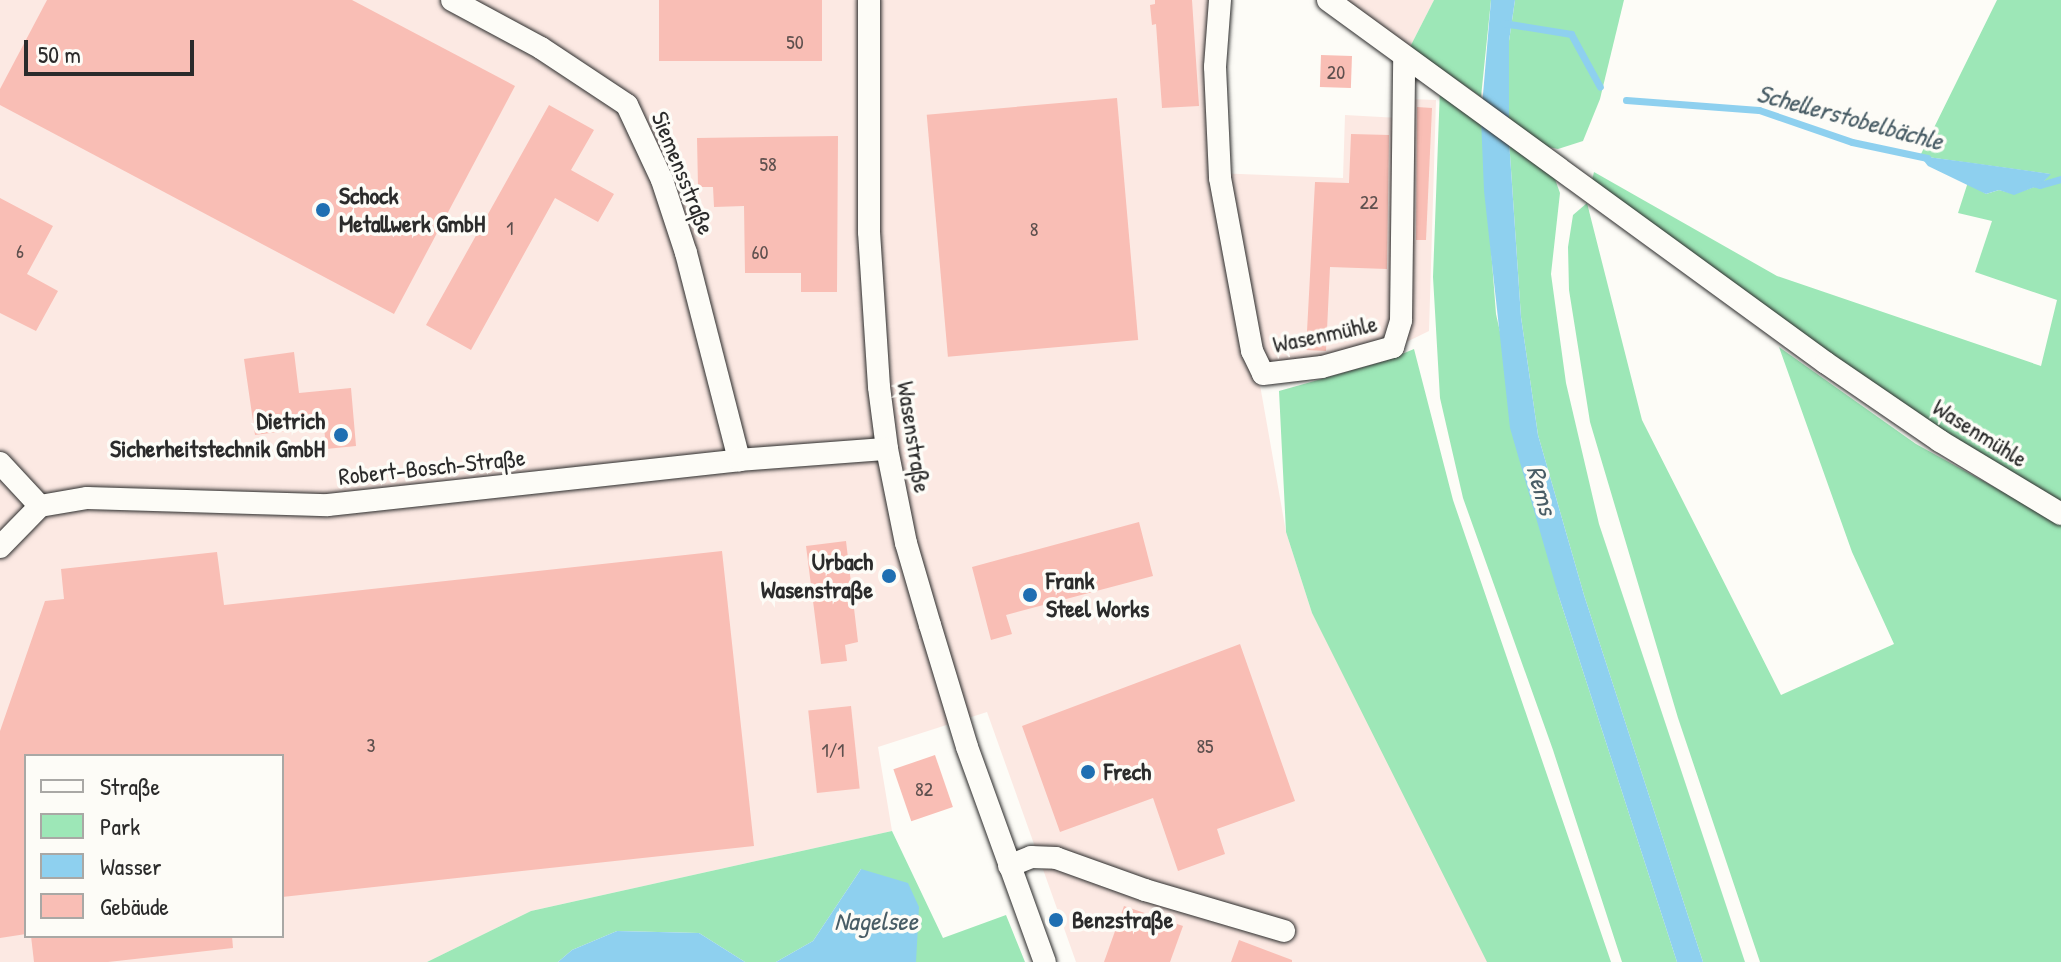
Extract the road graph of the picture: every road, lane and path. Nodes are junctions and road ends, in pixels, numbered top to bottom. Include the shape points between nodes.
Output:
1 (452, 0) edge
2 (869, 0) edge
3 (1220, 0) edge
4 (1328, 0) edge
5 (1404, 59) junction
6 (887, 449) junction
7 (739, 460) junction
8 (0, 463) edge
9 (40, 506) junction
10 (2061, 514) edge
11 (0, 547) edge
12 (1009, 866) junction
13 (1284, 931) dead end
14 (1045, 962) edge

1 - 7 street, Siemensstraße via 541,48 627,105 662,180 686,253
2 - 6 street, Wasenstraße via 869,232
3 - 5 street, Wasenmühle via 1215,67 1220,178 1252,351 1263,374 1322,367 1393,347 1401,320
4 - 5 street, Wasenmühle
5 - 10 street, Wasenmühle via 1453,89 1838,371
6 - 7 street, Robert-Bosch-Straße
6 - 12 street, Wasenstraße via 906,543
7 - 9 street, Robert-Bosch-Straße via 328,505 87,498
8 - 9 street
9 - 11 street
12 - 13 street via 1031,857 1056,858
12 - 14 street, Wasenstraße

